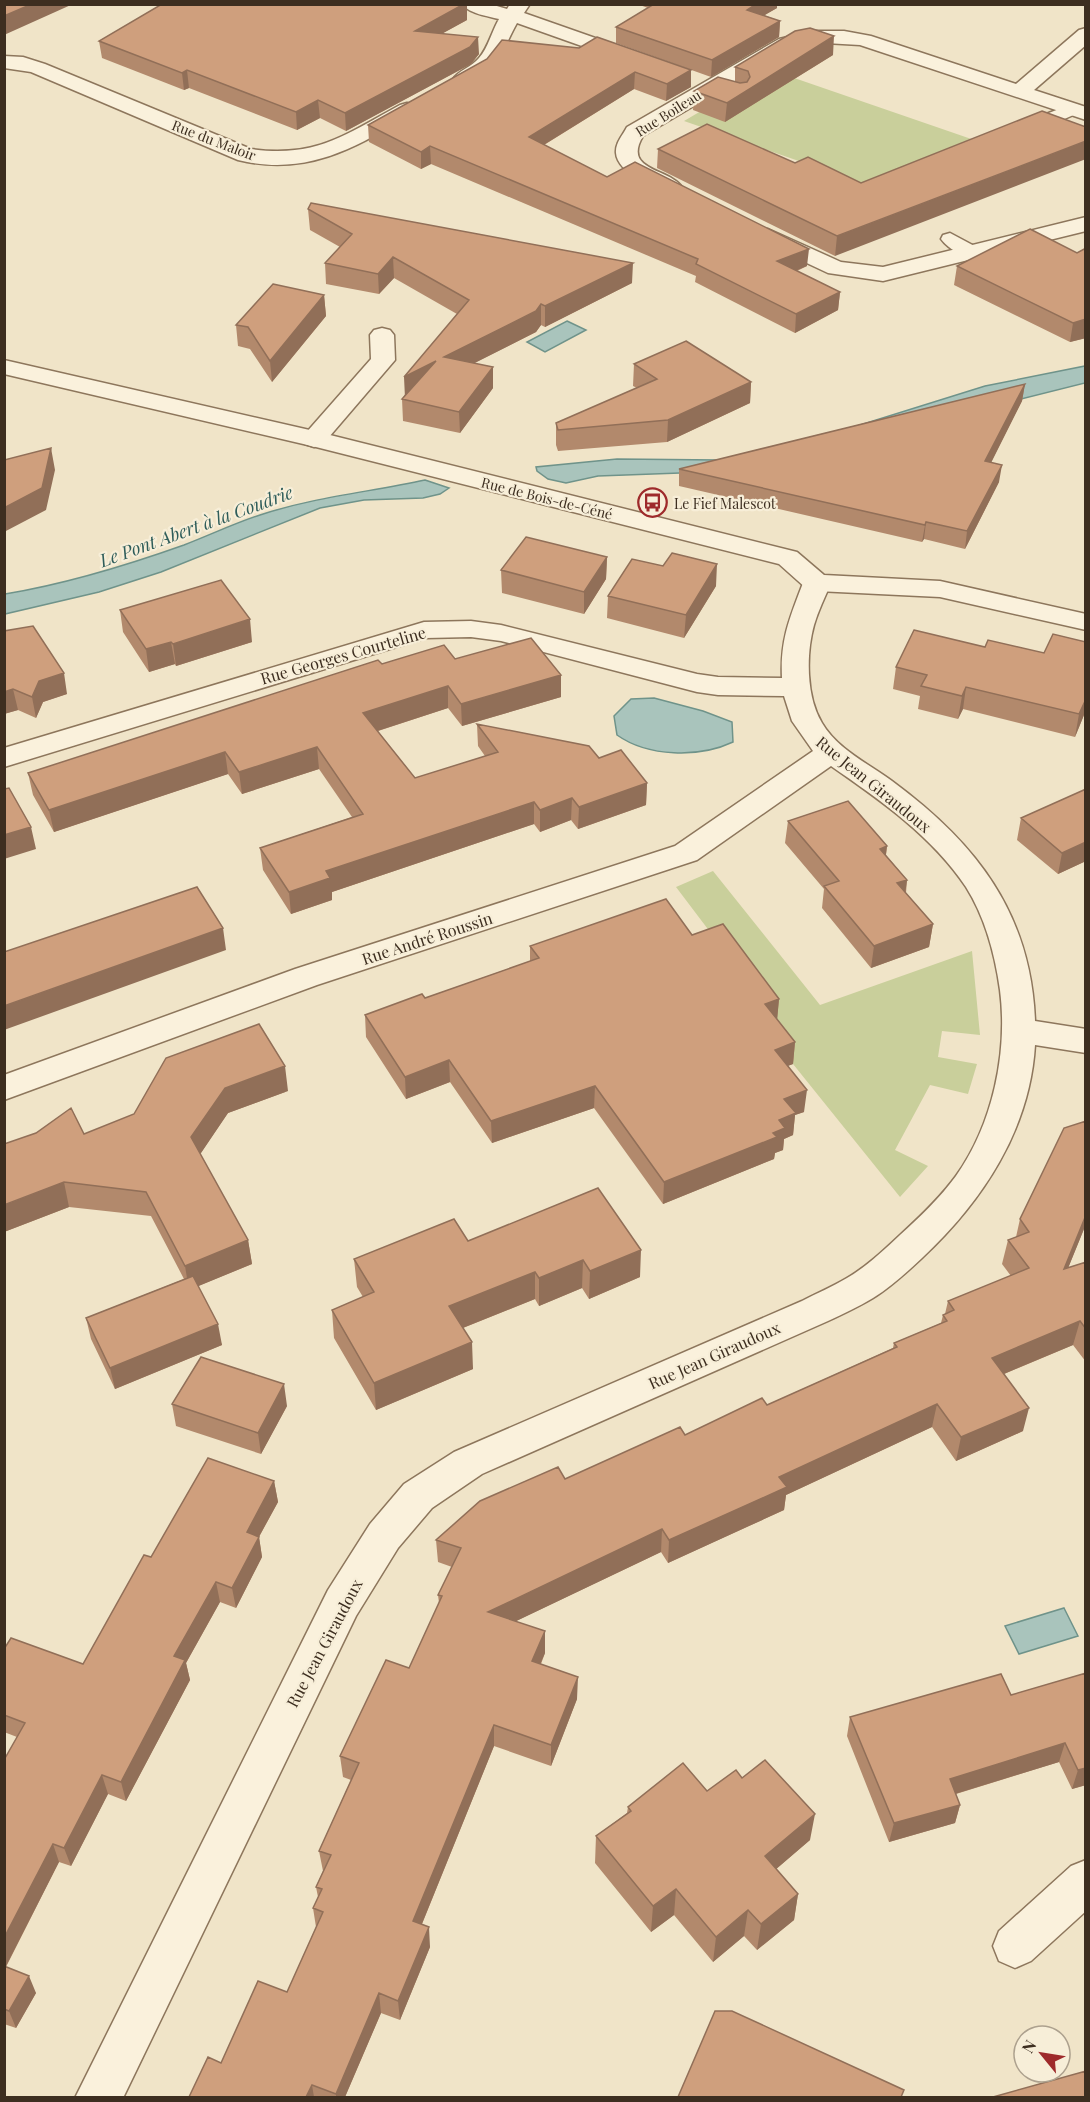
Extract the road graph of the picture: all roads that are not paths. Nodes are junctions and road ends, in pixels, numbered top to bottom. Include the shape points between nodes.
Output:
1 (471, 4) edge
2 (516, 10) edge
3 (1086, 34) edge
4 (4, 62) edge
5 (650, 63) edge
6 (691, 79) edge
7 (450, 86) edge
8 (712, 86) junction
9 (733, 93) edge
10 (1019, 93) junction
11 (420, 102) edge
12 (1079, 112) edge
13 (1047, 120) edge
14 (693, 198) edge
15 (1086, 225) edge
16 (754, 229) edge
17 (950, 238) dead end
18 (973, 253) junction
19 (382, 335) dead end
20 (4, 366) edge
21 (314, 439) junction
22 (817, 583) junction
23 (1086, 622) edge
24 (795, 687) junction
25 (831, 752) junction
26 (4, 758) edge
27 (1020, 1032) junction
28 (1086, 1041) edge
29 (4, 1088) edge
30 (1086, 1881) edge
31 (1015, 1947) dead end
32 (98, 2097) edge

1 - 2 street
2 - 5 street via 531,20
2 - 7 street via 490,59
3 - 10 street
4 - 11 street, Rue du Maloir via 38,68 266,159 310,158 332,151
6 - 8 street
8 - 9 lane
8 - 10 street, Rue Boileau via 786,43 823,35 864,40
8 - 14 street, Rue Boileau via 635,132 625,152 642,172
10 - 12 street, Rue Boileau
12 - 13 lane
15 - 18 street
16 - 18 street via 815,259 861,272 883,274
17 - 18 lane
19 - 21 street via 383,360
20 - 21 street, Rue de Bois-de-Céné
21 - 22 street, Rue de Bois-de-Céné via 788,558
22 - 23 street via 940,589
22 - 24 street, Rue Jean Giraudoux via 800,624
24 - 25 street, Rue Jean Giraudoux via 808,728
24 - 26 street, Rue Georges Courteline via 718,686 501,633 424,630
25 - 27 street, Rue Jean Giraudoux via 920,817 968,868 991,903 1011,957
25 - 29 street, Rue André Roussin via 686,854 306,977
27 - 28 street
27 - 32 street, Rue Jean Giraudoux via 998,1129 968,1184 917,1241 862,1286 815,1311 468,1463 418,1496 404,1512 384,1536 342,1603
30 - 31 street

